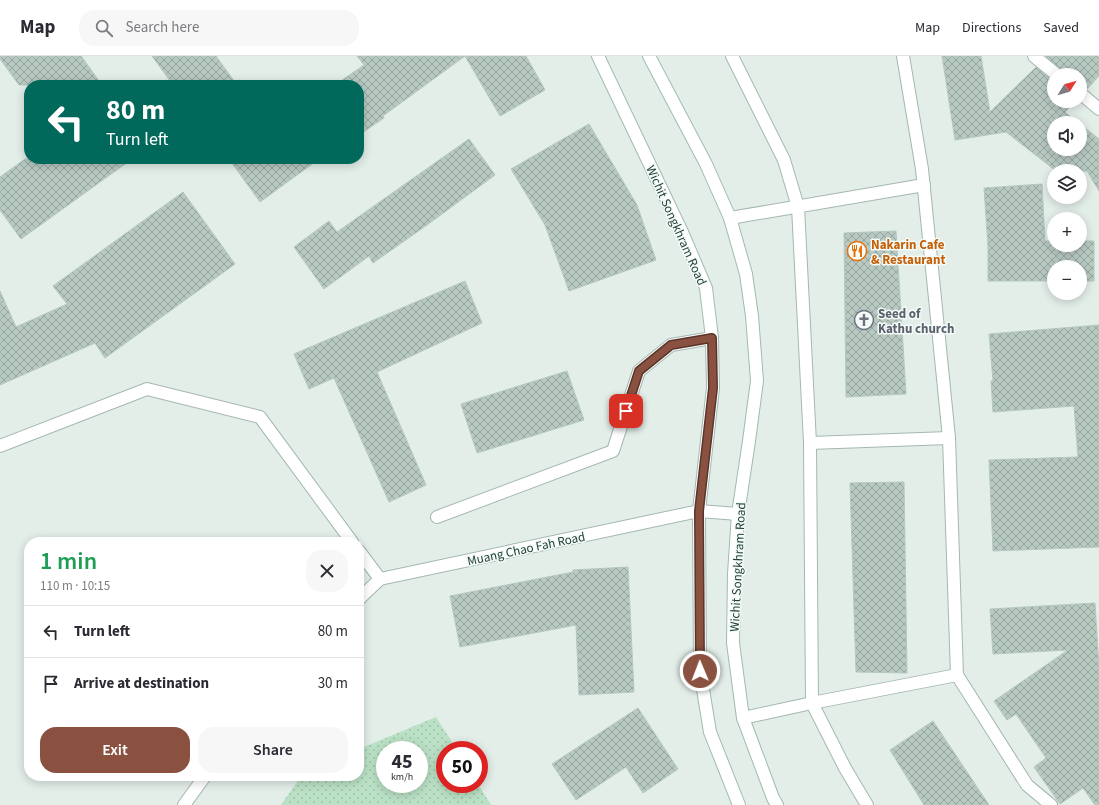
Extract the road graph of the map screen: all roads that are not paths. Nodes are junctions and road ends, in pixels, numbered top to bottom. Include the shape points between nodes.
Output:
1 (598, 56) edge
2 (650, 56) edge
3 (732, 56) edge
4 (903, 56) edge
5 (1034, 56) edge
6 (1049, 68) edge
7 (1087, 99) edge
8 (1099, 108) edge
9 (924, 185) junction
10 (798, 207) junction
11 (730, 218) junction
12 (712, 338) junction
13 (949, 438) junction
14 (810, 443) junction
15 (0, 446) edge
16 (699, 511) junction
17 (738, 514) junction
18 (437, 517) dead end
19 (348, 537) edge
20 (364, 558) edge
21 (380, 579) junction
22 (364, 594) edge
23 (957, 675) junction
24 (812, 703) junction
25 (743, 718) junction
26 (202, 781) edge
27 (184, 805) edge
28 (739, 805) edge
29 (778, 805) edge
30 (867, 805) edge
31 (1050, 805) edge

1 - 12 street, Wichit Songkhram Road via 706,288
2 - 11 street, Wichit Songkhram Road via 706,164
3 - 10 street via 784,160
4 - 9 street
5 - 6 street
7 - 8 street
9 - 10 street
9 - 13 street
10 - 11 street
10 - 14 street
11 - 17 street, Wichit Songkhram Road via 746,274 757,381
12 - 16 street, Wichit Songkhram Road via 713,388
12 - 18 street via 671,345 639,371 613,451
13 - 14 street
13 - 23 street
14 - 24 street
15 - 19 street via 147,389 260,417
16 - 17 street, Muang Chao Fah Road
16 - 21 street, Muang Chao Fah Road
16 - 28 street, Wichit Songkhram Road via 700,671 710,732
17 - 25 street, Wichit Songkhram Road via 733,643
20 - 21 street
21 - 22 street
23 - 24 street
23 - 31 street via 1027,785
24 - 25 street
24 - 30 street
25 - 29 street, Wichit Songkhram Road via 773,798
26 - 27 street

